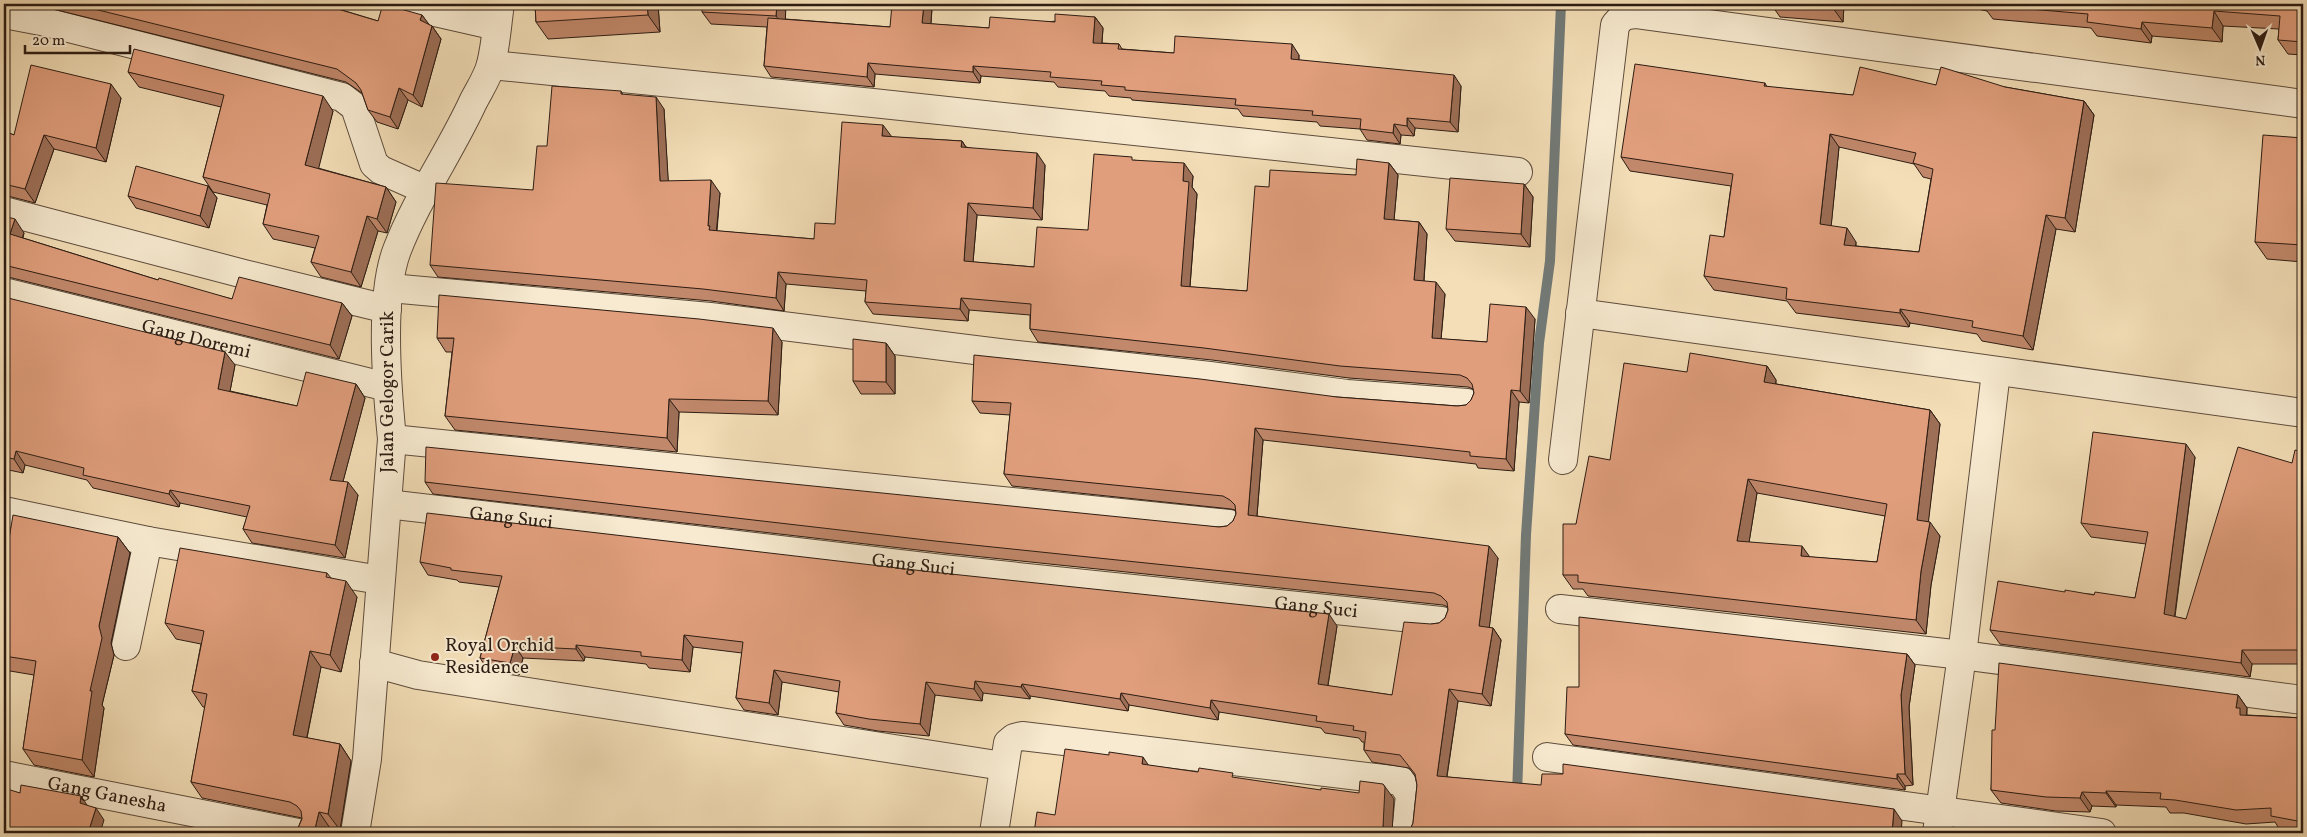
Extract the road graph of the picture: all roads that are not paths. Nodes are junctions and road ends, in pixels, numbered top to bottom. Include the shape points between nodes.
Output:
1 (400, 4) edge
2 (4, 14) edge
3 (498, 15) edge
4 (491, 65) junction
5 (2303, 104) edge
6 (1518, 172) dead end
7 (426, 190) junction
8 (4, 211) edge
9 (4, 292) edge
10 (388, 298) junction
11 (1580, 313) junction
12 (1996, 372) junction
13 (387, 388) junction
14 (1467, 403) edge
15 (2303, 413) edge
16 (392, 439) junction
17 (1563, 460) dead end
18 (387, 504) junction
19 (4, 511) edge
20 (1229, 524) edge
21 (148, 540) junction
22 (380, 580) junction
23 (1560, 608) dead end
24 (1440, 622) edge
25 (126, 646) dead end
26 (1962, 655) junction
27 (374, 663) junction
28 (2303, 700) edge
29 (1548, 757) dead end
30 (1003, 766) junction
31 (4, 776) edge
32 (1938, 822) edge
33 (298, 833) edge
34 (355, 833) edge
35 (994, 833) edge
36 (1406, 833) edge
37 (2102, 833) edge

1 - 3 street
2 - 7 street via 342,97 355,107 374,164
3 - 4 street, Jalan Gelogor Carik
4 - 6 street
4 - 7 street, Jalan Gelogor Carik
5 - 11 street via 1645,16 1623,16 1615,25
7 - 10 street, Jalan Gelogor Carik via 396,252
8 - 10 street
9 - 13 street, Gang Doremi
10 - 13 street, Jalan Gelogor Carik
10 - 14 street via 710,317 1347,394
11 - 12 street
11 - 17 street
12 - 15 street
12 - 26 street
13 - 16 street, Jalan Gelogor Carik
16 - 18 street, Jalan Gelogor Carik
16 - 20 street
18 - 22 street, Jalan Gelogor Carik
18 - 24 street, Gang Suci via 942,570
19 - 21 street
21 - 22 street
21 - 25 street
22 - 27 street, Jalan Gelogor Carik
23 - 26 street
26 - 28 street
26 - 32 street
27 - 30 street via 427,677
27 - 34 street, Jalan Gelogor Carik via 367,759
29 - 32 street
30 - 35 street
30 - 36 street via 1008,743 1022,736 1401,781 1410,795
31 - 33 street, Gang Ganesha
32 - 37 street

